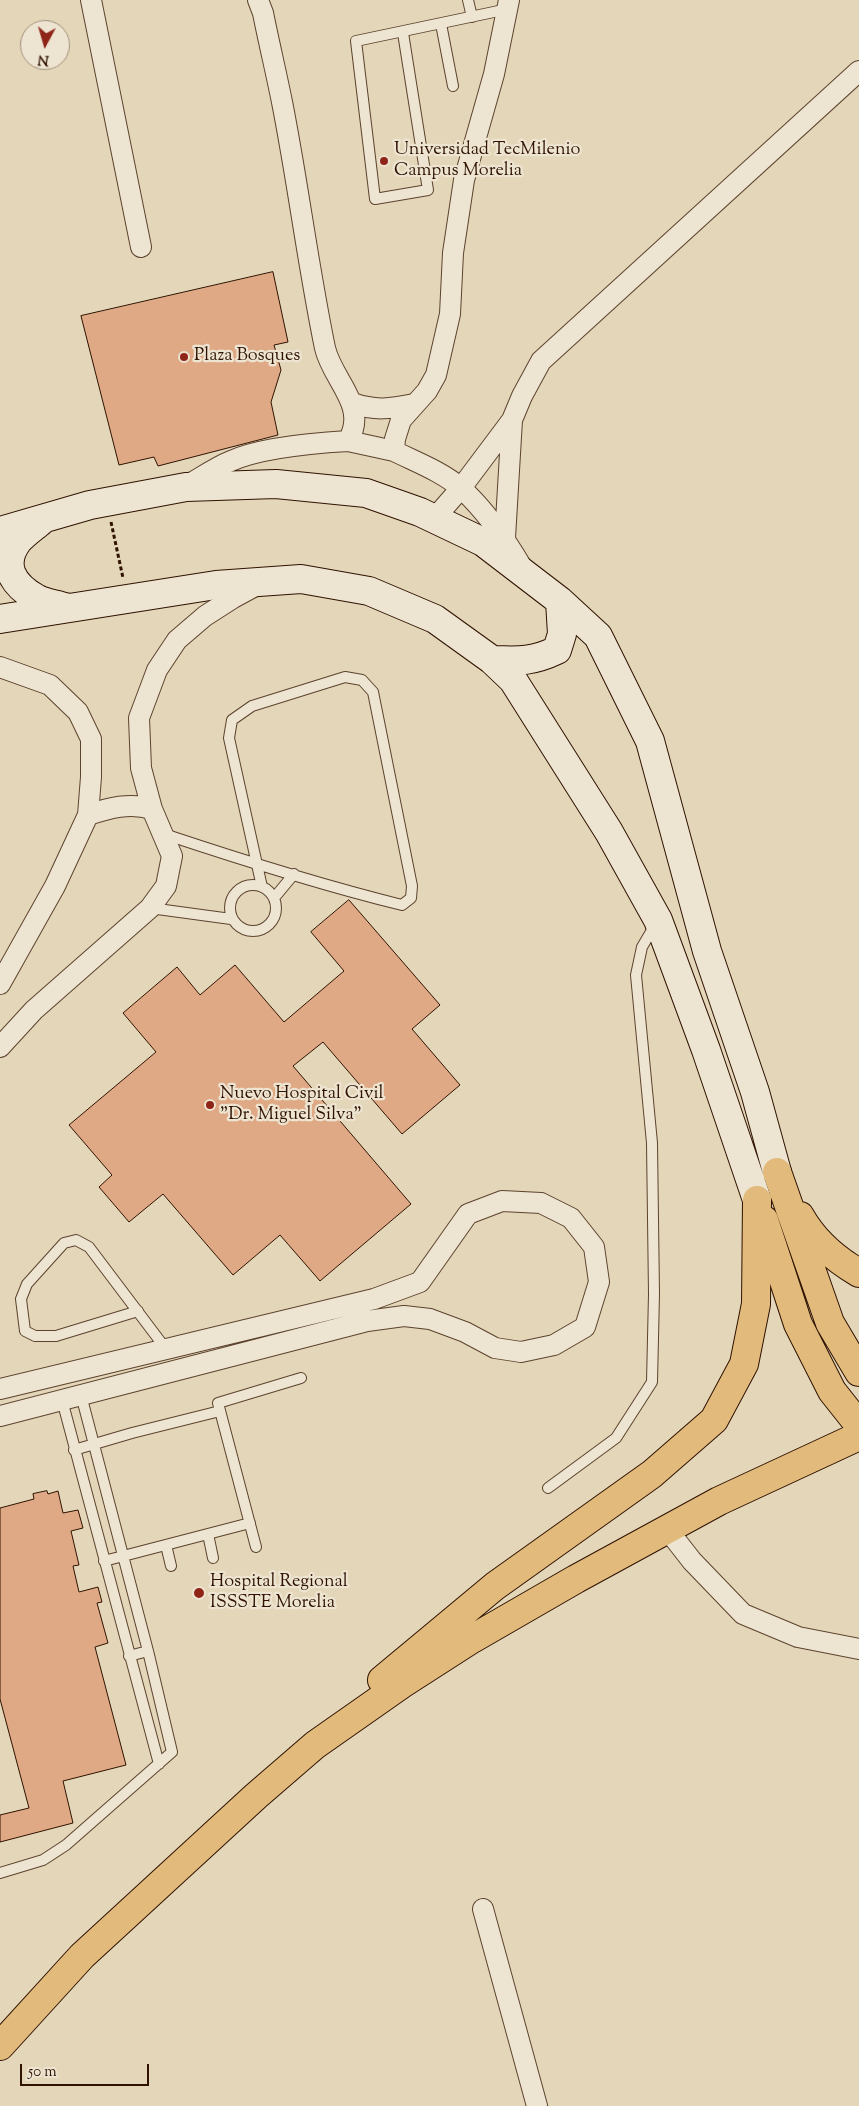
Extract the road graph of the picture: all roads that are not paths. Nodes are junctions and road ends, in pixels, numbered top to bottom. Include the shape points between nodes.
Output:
1 (91, 0) edge
2 (258, 0) edge
3 (468, 0) edge
4 (508, 5) edge
5 (472, 17) junction
6 (441, 24) junction
7 (403, 32) junction
8 (859, 71) edge
9 (453, 86) dead end
10 (141, 247) dead end
11 (352, 404) junction
12 (414, 404) junction
13 (512, 420) junction
14 (348, 441) junction
15 (394, 451) junction
16 (186, 486) junction
17 (461, 488) junction
18 (44, 518) junction
19 (434, 519) junction
20 (0, 531) edge
21 (505, 538) junction
22 (526, 575) junction
23 (265, 581) junction
24 (560, 601) junction
25 (68, 608) junction
26 (0, 619) edge
27 (492, 660) junction
28 (0, 667) edge
29 (152, 808) junction
30 (88, 815) junction
31 (163, 834) junction
32 (256, 864) junction
33 (294, 874) junction
34 (262, 887) junction
35 (274, 898) junction
36 (150, 908) junction
37 (232, 919) junction
38 (658, 920) junction
39 (0, 984) edge
40 (0, 1047) edge
41 (777, 1172) junction
42 (757, 1200) junction
43 (859, 1273) edge
44 (138, 1311) junction
45 (166, 1349) junction
46 (859, 1372) edge
47 (301, 1378) dead end
48 (0, 1390) edge
49 (81, 1395) junction
50 (62, 1400) junction
51 (220, 1411) junction
52 (0, 1416) edge
53 (859, 1425) edge
54 (859, 1436) edge
55 (95, 1443) junction
56 (74, 1450) junction
57 (548, 1488) dead end
58 (250, 1523) junction
59 (667, 1529) junction
60 (208, 1534) junction
61 (166, 1545) junction
62 (256, 1547) dead end
63 (123, 1557) junction
64 (213, 1558) dead end
65 (104, 1562) junction
66 (171, 1566) dead end
67 (859, 1648) edge
68 (148, 1652) junction
69 (129, 1656) junction
70 (315, 1745) junction
71 (158, 1764) junction
72 (0, 1873) edge
73 (483, 1909) dead end
74 (0, 2046) edge
75 (537, 2106) edge

1 - 10 street
2 - 11 street via 282,102 328,361
3 - 5 lane
4 - 5 lane
4 - 12 street via 494,74 464,180 453,253 450,314 437,369 427,391
5 - 6 lane
6 - 7 lane
6 - 9 lane
7 - 7 lane via 428,190 375,199 356,41
8 - 13 street via 541,362
11 - 12 street via 369,409
11 - 14 street via 355,430
12 - 15 street via 401,420
13 - 17 street
13 - 21 street
14 - 15 street
14 - 16 street via 275,449 232,460
15 - 17 street via 434,470
16 - 18 street
16 - 19 street via 276,484 366,492
17 - 19 street
17 - 21 street
18 - 20 street
18 - 25 street via 18,540 10,555 11,575 37,599
19 - 22 street via 483,542
21 - 22 street
22 - 24 street
23 - 25 street via 216,585
23 - 27 street via 300,579 370,591 434,619
23 - 29 street via 205,616 177,640 157,670 139,718 141,768
24 - 27 street via 562,634 557,650 524,661
24 - 41 street via 598,636 650,741 707,950 755,1092
25 - 26 street
27 - 38 street via 513,680 609,832
28 - 30 street via 50,685 78,712 91,739
29 - 30 street via 113,806
29 - 31 street
30 - 39 street via 55,886
31 - 32 lane
31 - 36 street via 172,856 166,886
32 - 33 lane
32 - 33 lane via 228,738 232,720 252,706 345,677 362,680 373,692 412,886 411,898 402,905
32 - 34 lane
33 - 35 lane
34 - 35 lane
34 - 37 lane via 254,885 239,889 230,903
35 - 37 lane via 276,914 267,927 251,932 236,925
36 - 37 lane
36 - 40 street via 34,1010
38 - 42 street
38 - 57 lane via 642,947 636,975 652,1143 652,1382 616,1438
41 - 43 highway via 810,1233 843,1264
41 - 46 highway via 830,1323
42 - 53 highway via 798,1324 832,1391
42 - 70 highway via 756,1304 744,1364 714,1420 652,1474 487,1592 380,1681
44 - 44 lane via 89,1247 76,1240 64,1243 27,1284 21,1299 25,1331 35,1336 56,1336
44 - 45 lane
45 - 48 street
45 - 49 street via 374,1299 420,1282 468,1214 502,1201 541,1203 571,1218 594,1247 599,1282 585,1328 554,1344 521,1352 495,1348 430,1319 404,1316 367,1321
47 - 51 lane via 218,1402
49 - 50 street
49 - 55 lane
50 - 52 street
50 - 56 lane
51 - 55 lane
51 - 58 lane
54 - 59 highway via 719,1501
55 - 56 lane
55 - 63 lane
56 - 65 lane
58 - 60 lane
58 - 62 lane
59 - 67 street via 692,1562 743,1614 798,1637
59 - 70 highway via 472,1639
60 - 61 lane
60 - 64 lane
61 - 63 lane
61 - 66 lane
63 - 65 lane
63 - 68 lane
65 - 69 lane
68 - 69 lane
68 - 71 lane via 172,1752
69 - 71 lane
70 - 74 highway via 82,1956
71 - 72 lane via 66,1845 43,1860
73 - 75 street

